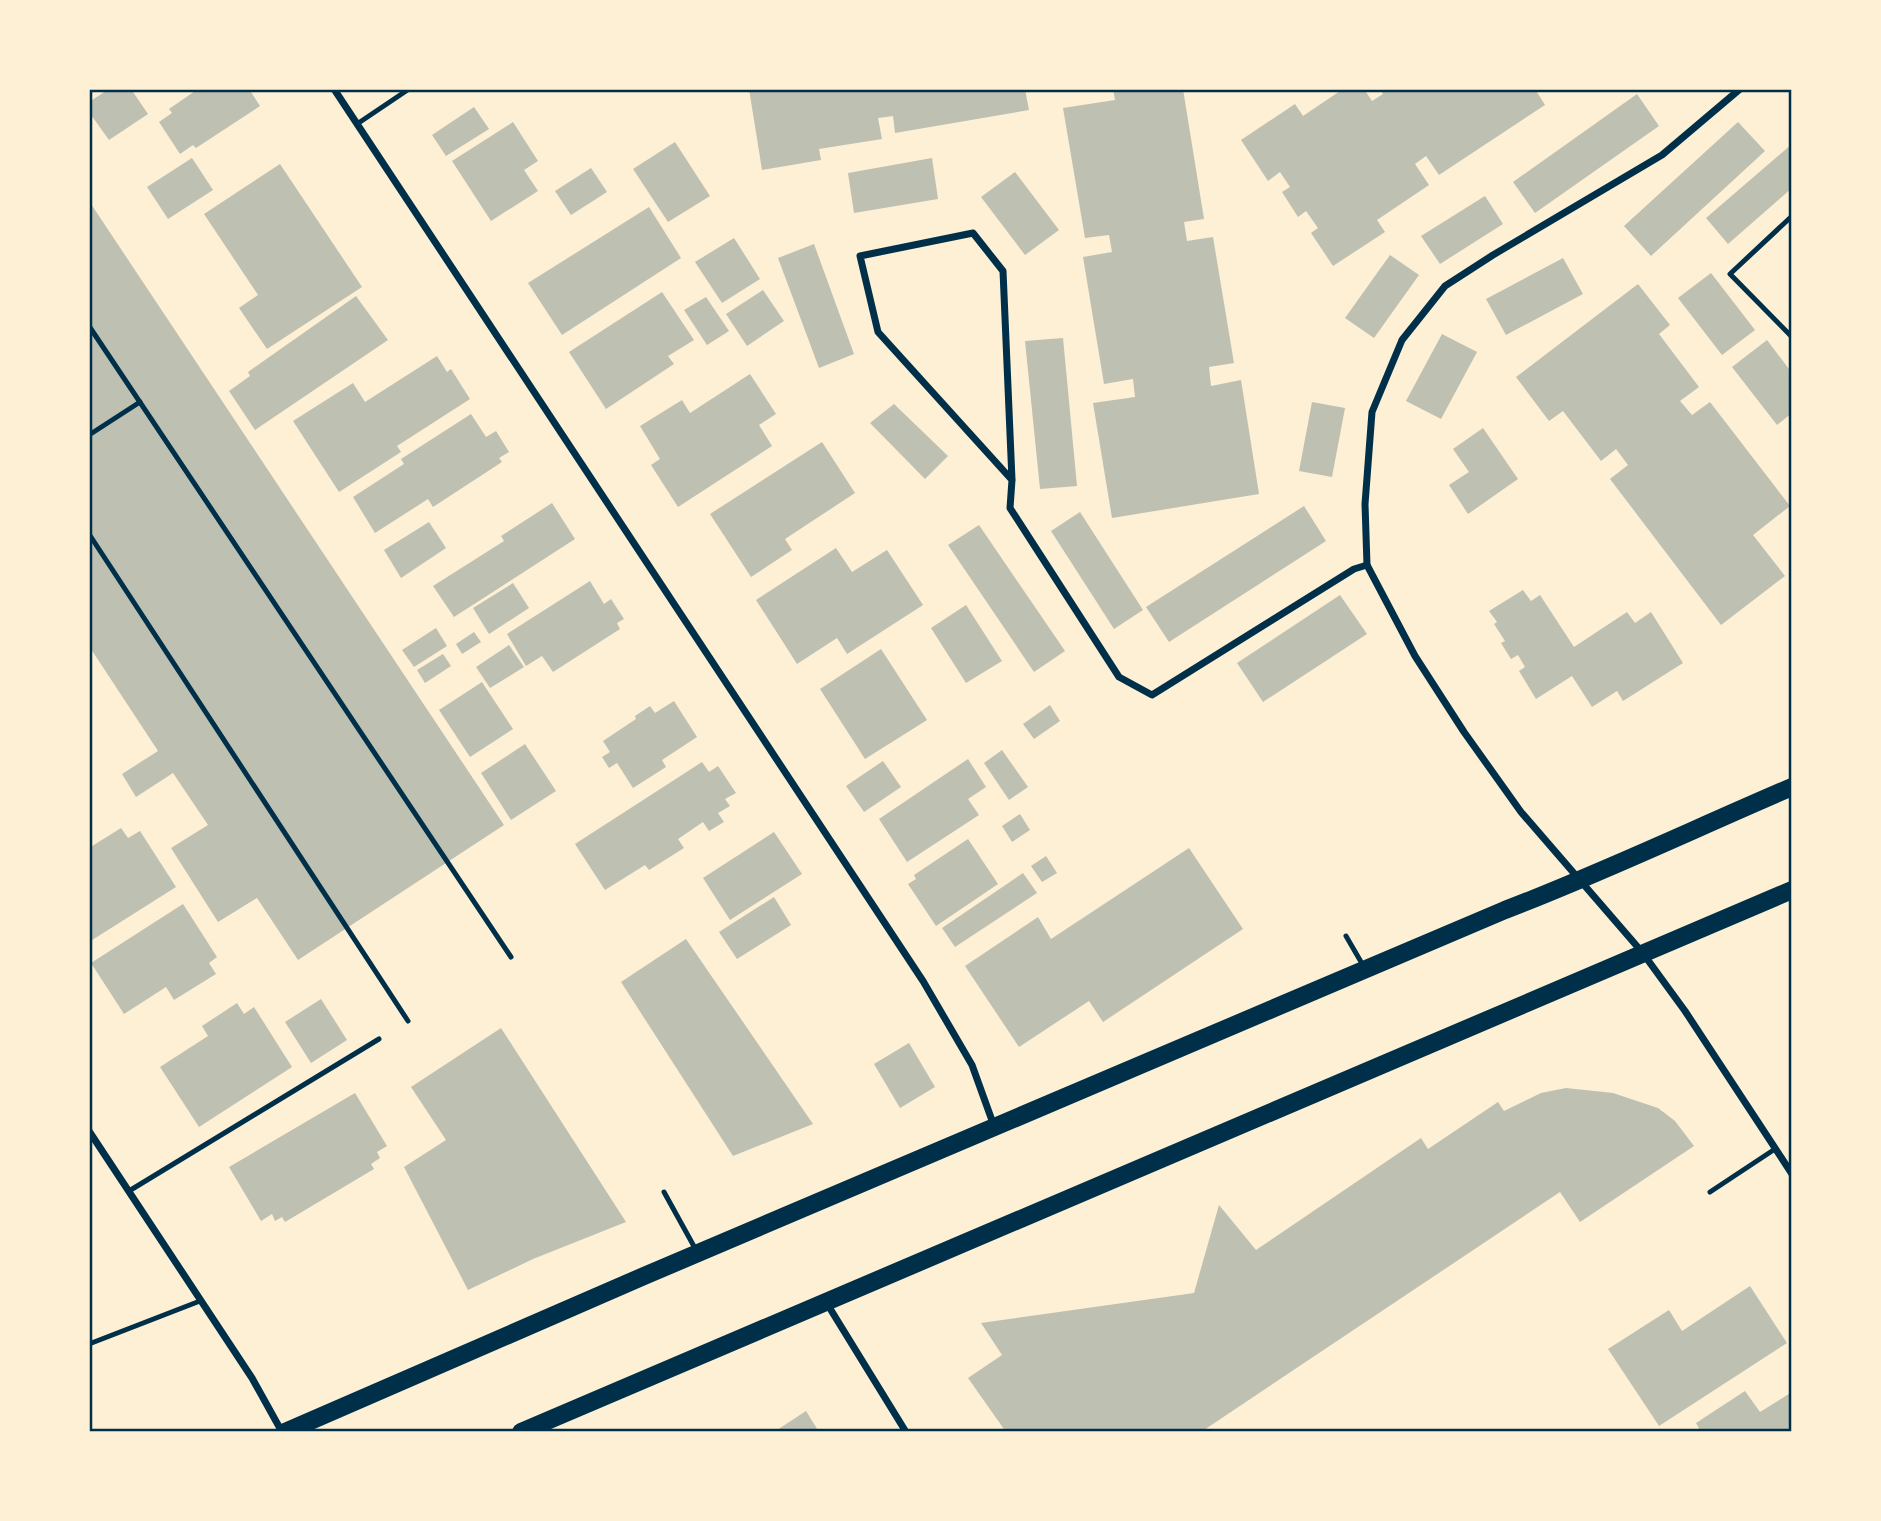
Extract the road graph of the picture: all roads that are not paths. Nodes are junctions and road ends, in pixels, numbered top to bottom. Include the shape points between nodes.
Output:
1 (334, 89) edge
2 (409, 89) edge
3 (1740, 89) edge
4 (357, 124) junction
5 (1792, 216) edge
6 (89, 326) edge
7 (1792, 337) edge
8 (140, 402) junction
9 (89, 435) edge
10 (1012, 480) junction
11 (89, 534) edge
12 (1367, 565) junction
13 (1792, 787) edge
14 (1581, 881) junction
15 (1792, 890) edge
16 (1346, 936) dead end
17 (1642, 952) junction
18 (511, 957) dead end
19 (1366, 970) junction
20 (408, 1021) dead end
21 (379, 1040) dead end
22 (994, 1127) junction
23 (89, 1131) edge
24 (92, 1142) edge
25 (1775, 1149) junction
26 (1792, 1174) edge
27 (129, 1191) junction
28 (664, 1192) dead end
29 (1710, 1192) dead end
30 (698, 1253) junction
31 (200, 1301) junction
32 (826, 1302) junction
33 (89, 1344) edge
34 (284, 1432) edge
35 (521, 1432) edge
36 (906, 1432) edge

1 - 4 street
2 - 4 lane
3 - 12 street via 1662,155 1446,286 1402,340 1372,412 1365,504
4 - 22 street via 923,981 972,1065
5 - 7 lane via 1731,274
6 - 8 lane
8 - 9 lane
8 - 18 lane
10 - 10 street via 1003,271 973,233 860,256 878,332
10 - 12 street via 1010,508 1119,677 1152,695
11 - 20 lane
12 - 14 street via 1415,656 1464,733 1521,812
13 - 14 main road
14 - 17 street
14 - 19 main road
15 - 17 main road
16 - 19 lane
17 - 25 street
17 - 32 main road
19 - 22 main road
21 - 27 lane
22 - 30 main road
23 - 24 street
24 - 27 street
25 - 26 street
25 - 29 lane
27 - 31 street
28 - 30 lane
30 - 34 main road
31 - 33 lane
31 - 34 street
32 - 35 main road
32 - 36 street

